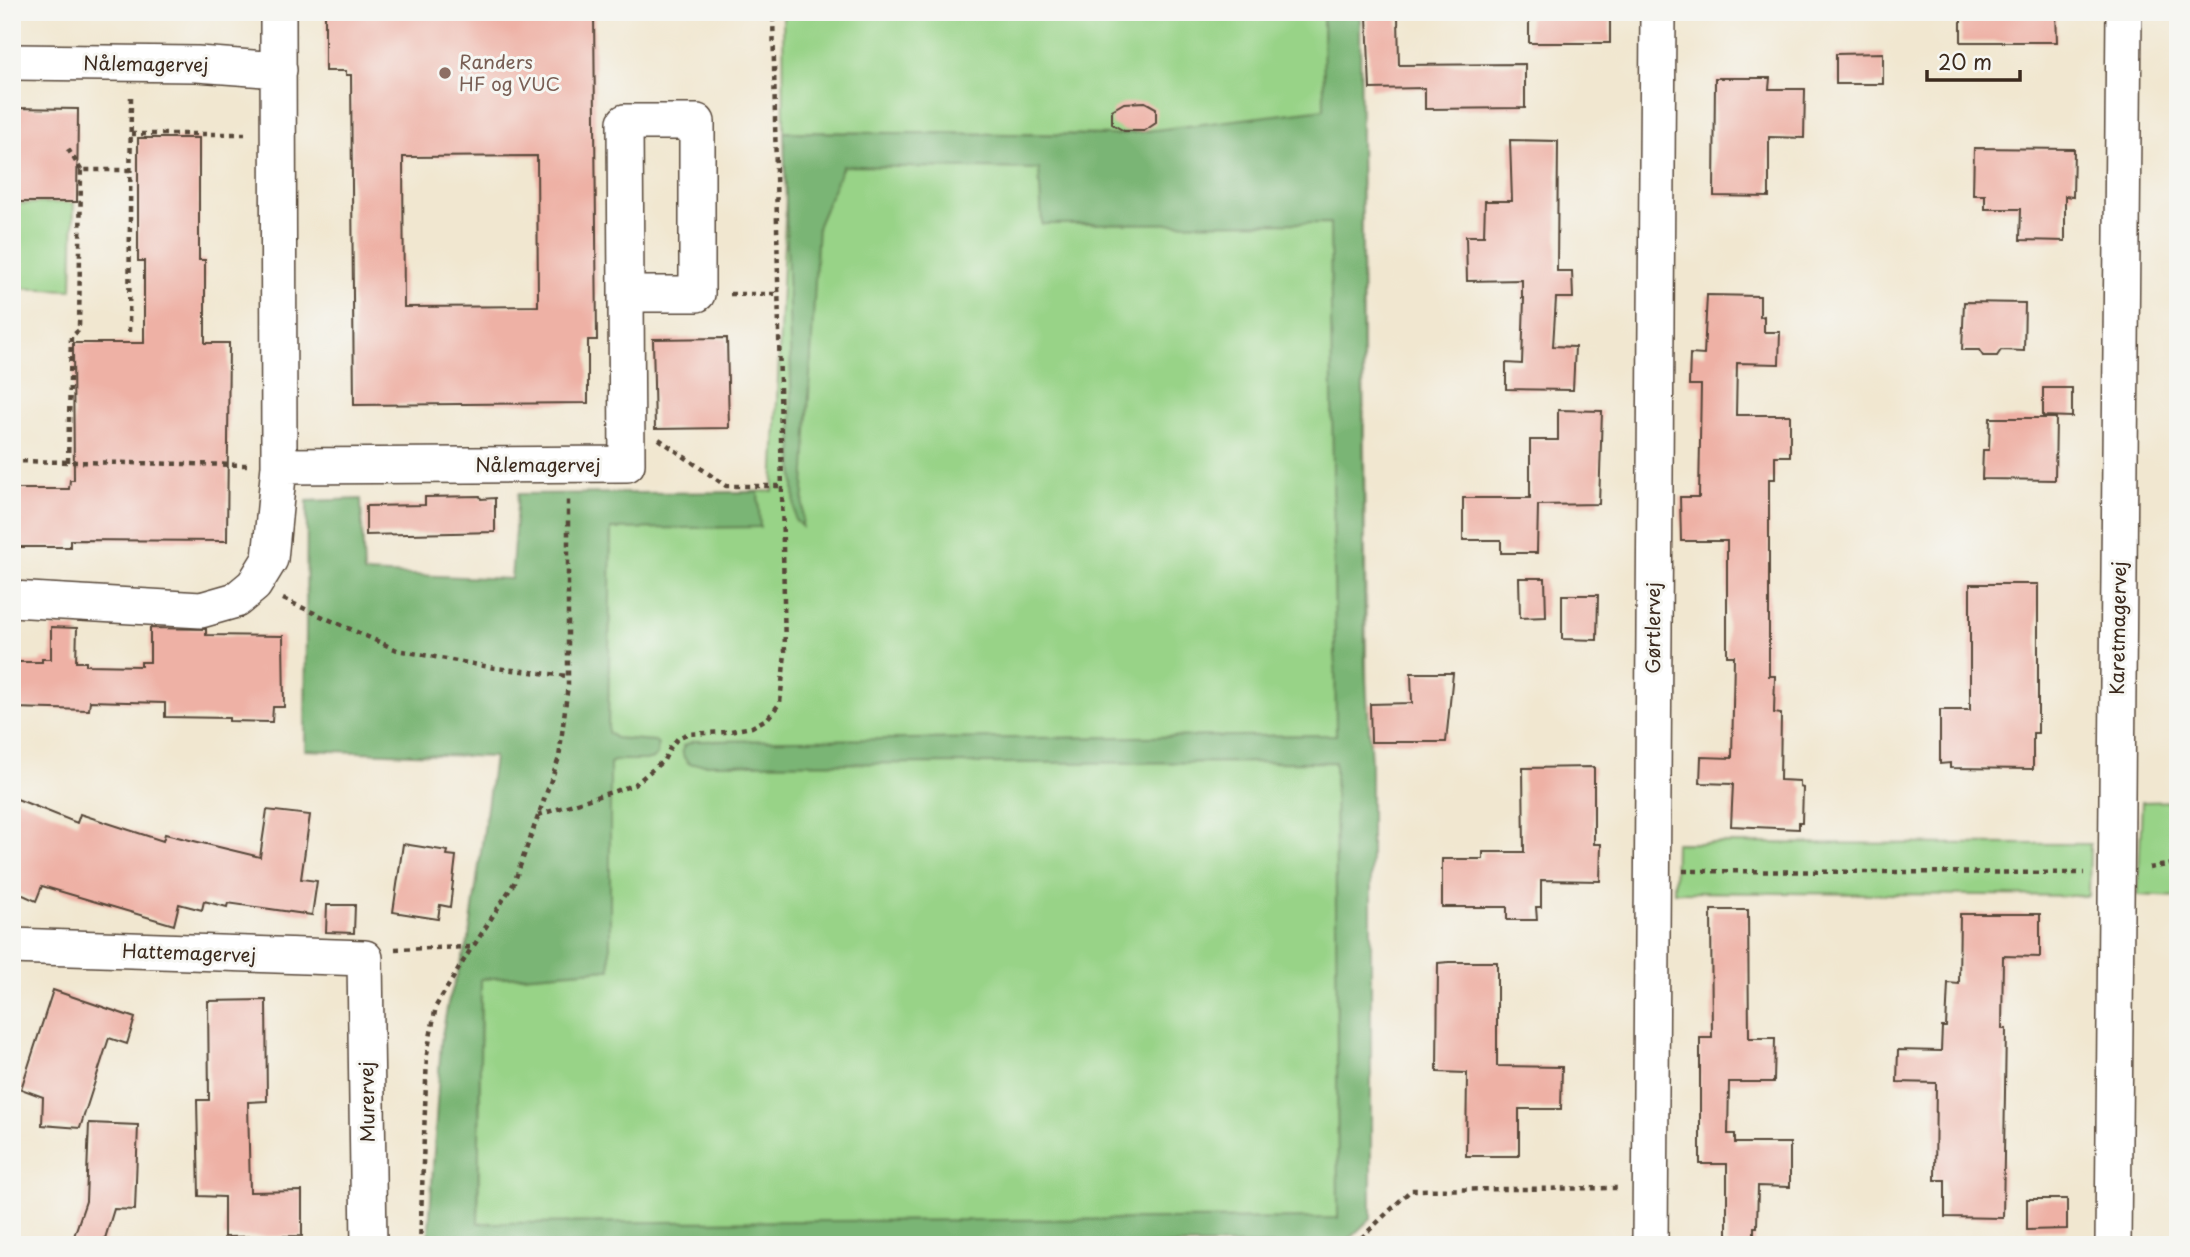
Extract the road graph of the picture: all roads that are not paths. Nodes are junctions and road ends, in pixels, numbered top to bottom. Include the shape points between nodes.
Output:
1 (278, 12) edge
2 (1658, 12) edge
3 (2124, 12) edge
4 (12, 62) edge
5 (279, 70) junction
6 (626, 294) junction
7 (279, 466) junction
8 (12, 599) edge
9 (12, 946) edge
10 (365, 958) joint
11 (369, 1245) edge
12 (1650, 1245) edge
13 (2113, 1245) edge

1 - 5 street
2 - 12 street, Gørtlervej
3 - 13 street, Karetmagervej
4 - 5 street, Nålemagervej via 197,64
5 - 7 street
6 - 6 street, Nålemagervej via 625,122 697,122 697,294
6 - 7 street, Nålemagervej via 626,464
7 - 8 street via 270,559 254,585 236,600 201,610
9 - 10 street, Hattemagervej
10 - 11 street, Murervej

